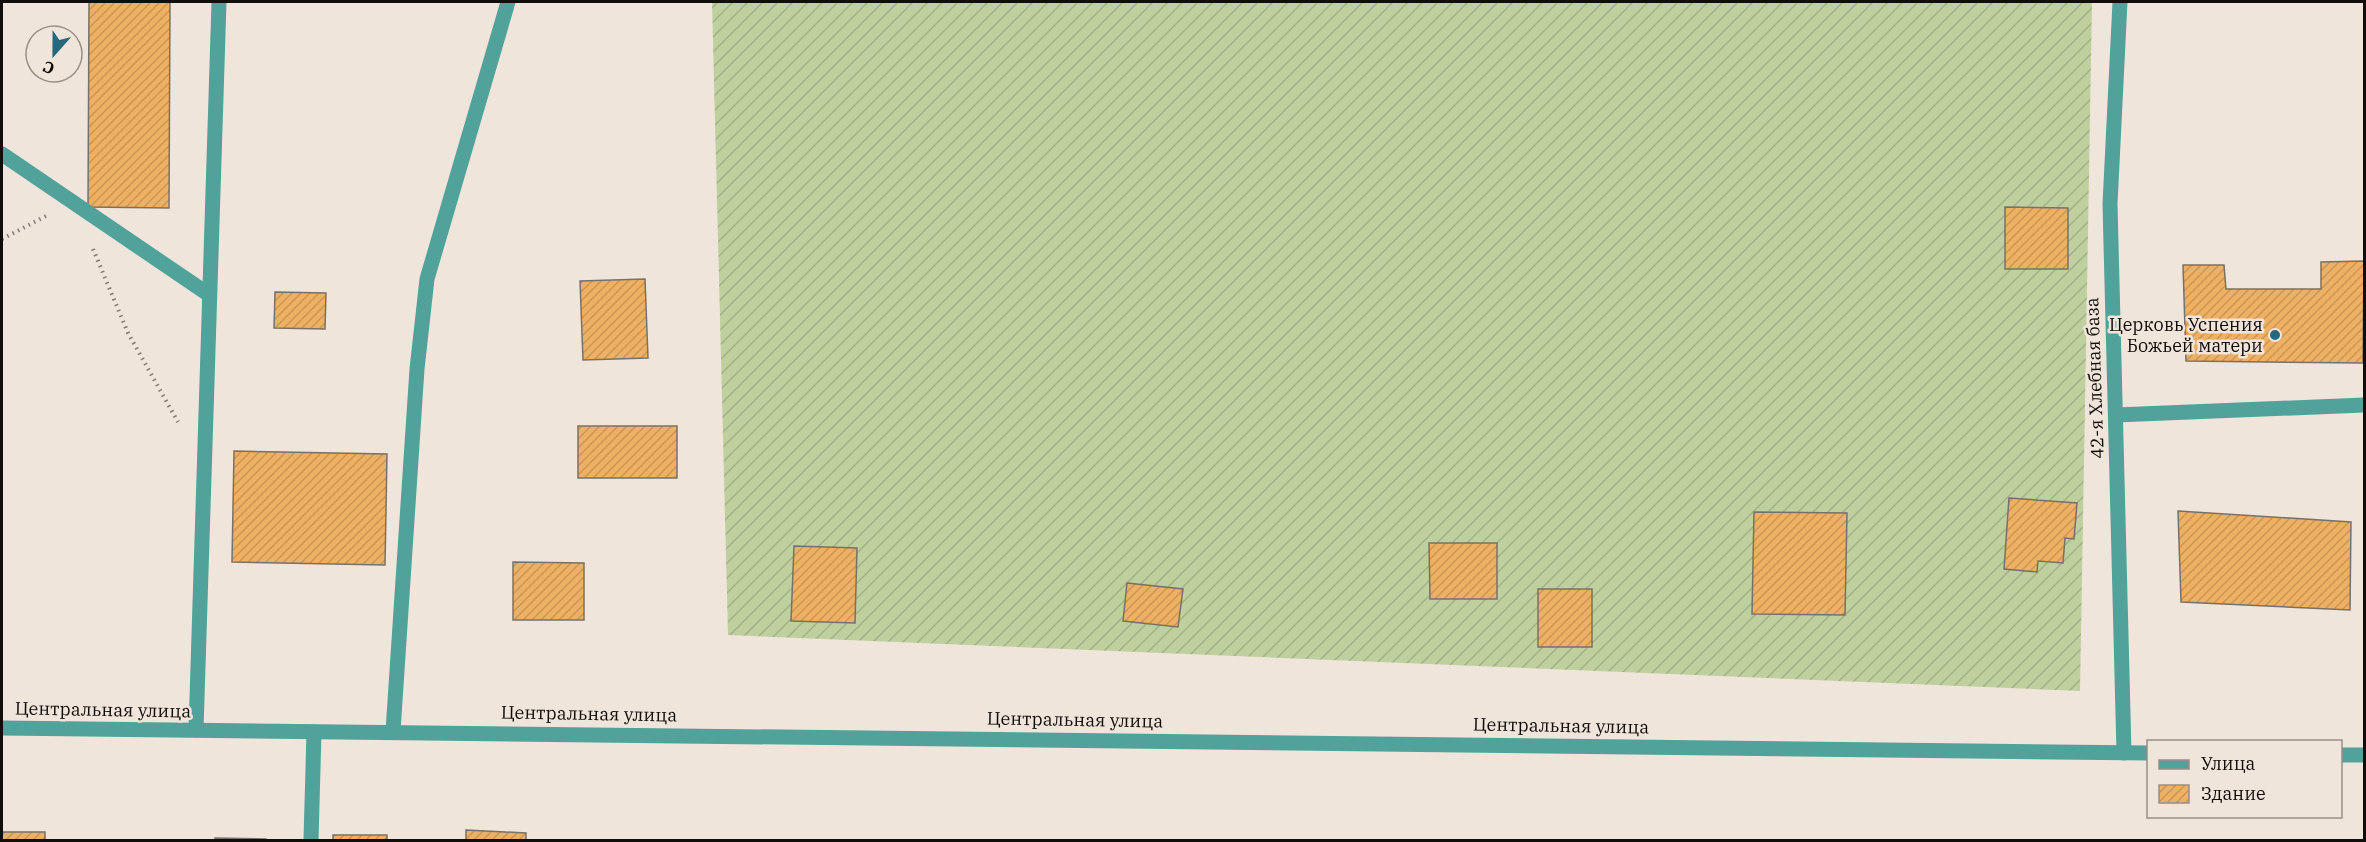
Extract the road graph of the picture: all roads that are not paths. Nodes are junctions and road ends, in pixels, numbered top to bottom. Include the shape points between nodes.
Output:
1 (219, 2) edge
2 (508, 2) edge
3 (2120, 2) edge
4 (2, 154) edge
5 (208, 294) junction
6 (2364, 405) edge
7 (2116, 416) junction
8 (2, 728) edge
9 (196, 730) junction
10 (314, 732) junction
11 (393, 732) junction
12 (2124, 753) junction
13 (2147, 753) edge
14 (2342, 755) edge
15 (2364, 755) edge
16 (312, 840) edge

1 - 5 street
2 - 11 street via 427,279 417,369
3 - 7 street, 42-я Хлебная база via 2110,204
4 - 5 street
5 - 9 street
6 - 7 street
7 - 12 street, 42-я Хлебная база
8 - 9 street, Центральная улица
9 - 10 street, Центральная улица
10 - 11 street, Центральная улица
10 - 16 street
11 - 12 street, Центральная улица
12 - 13 street, Центральная улица
14 - 15 street

